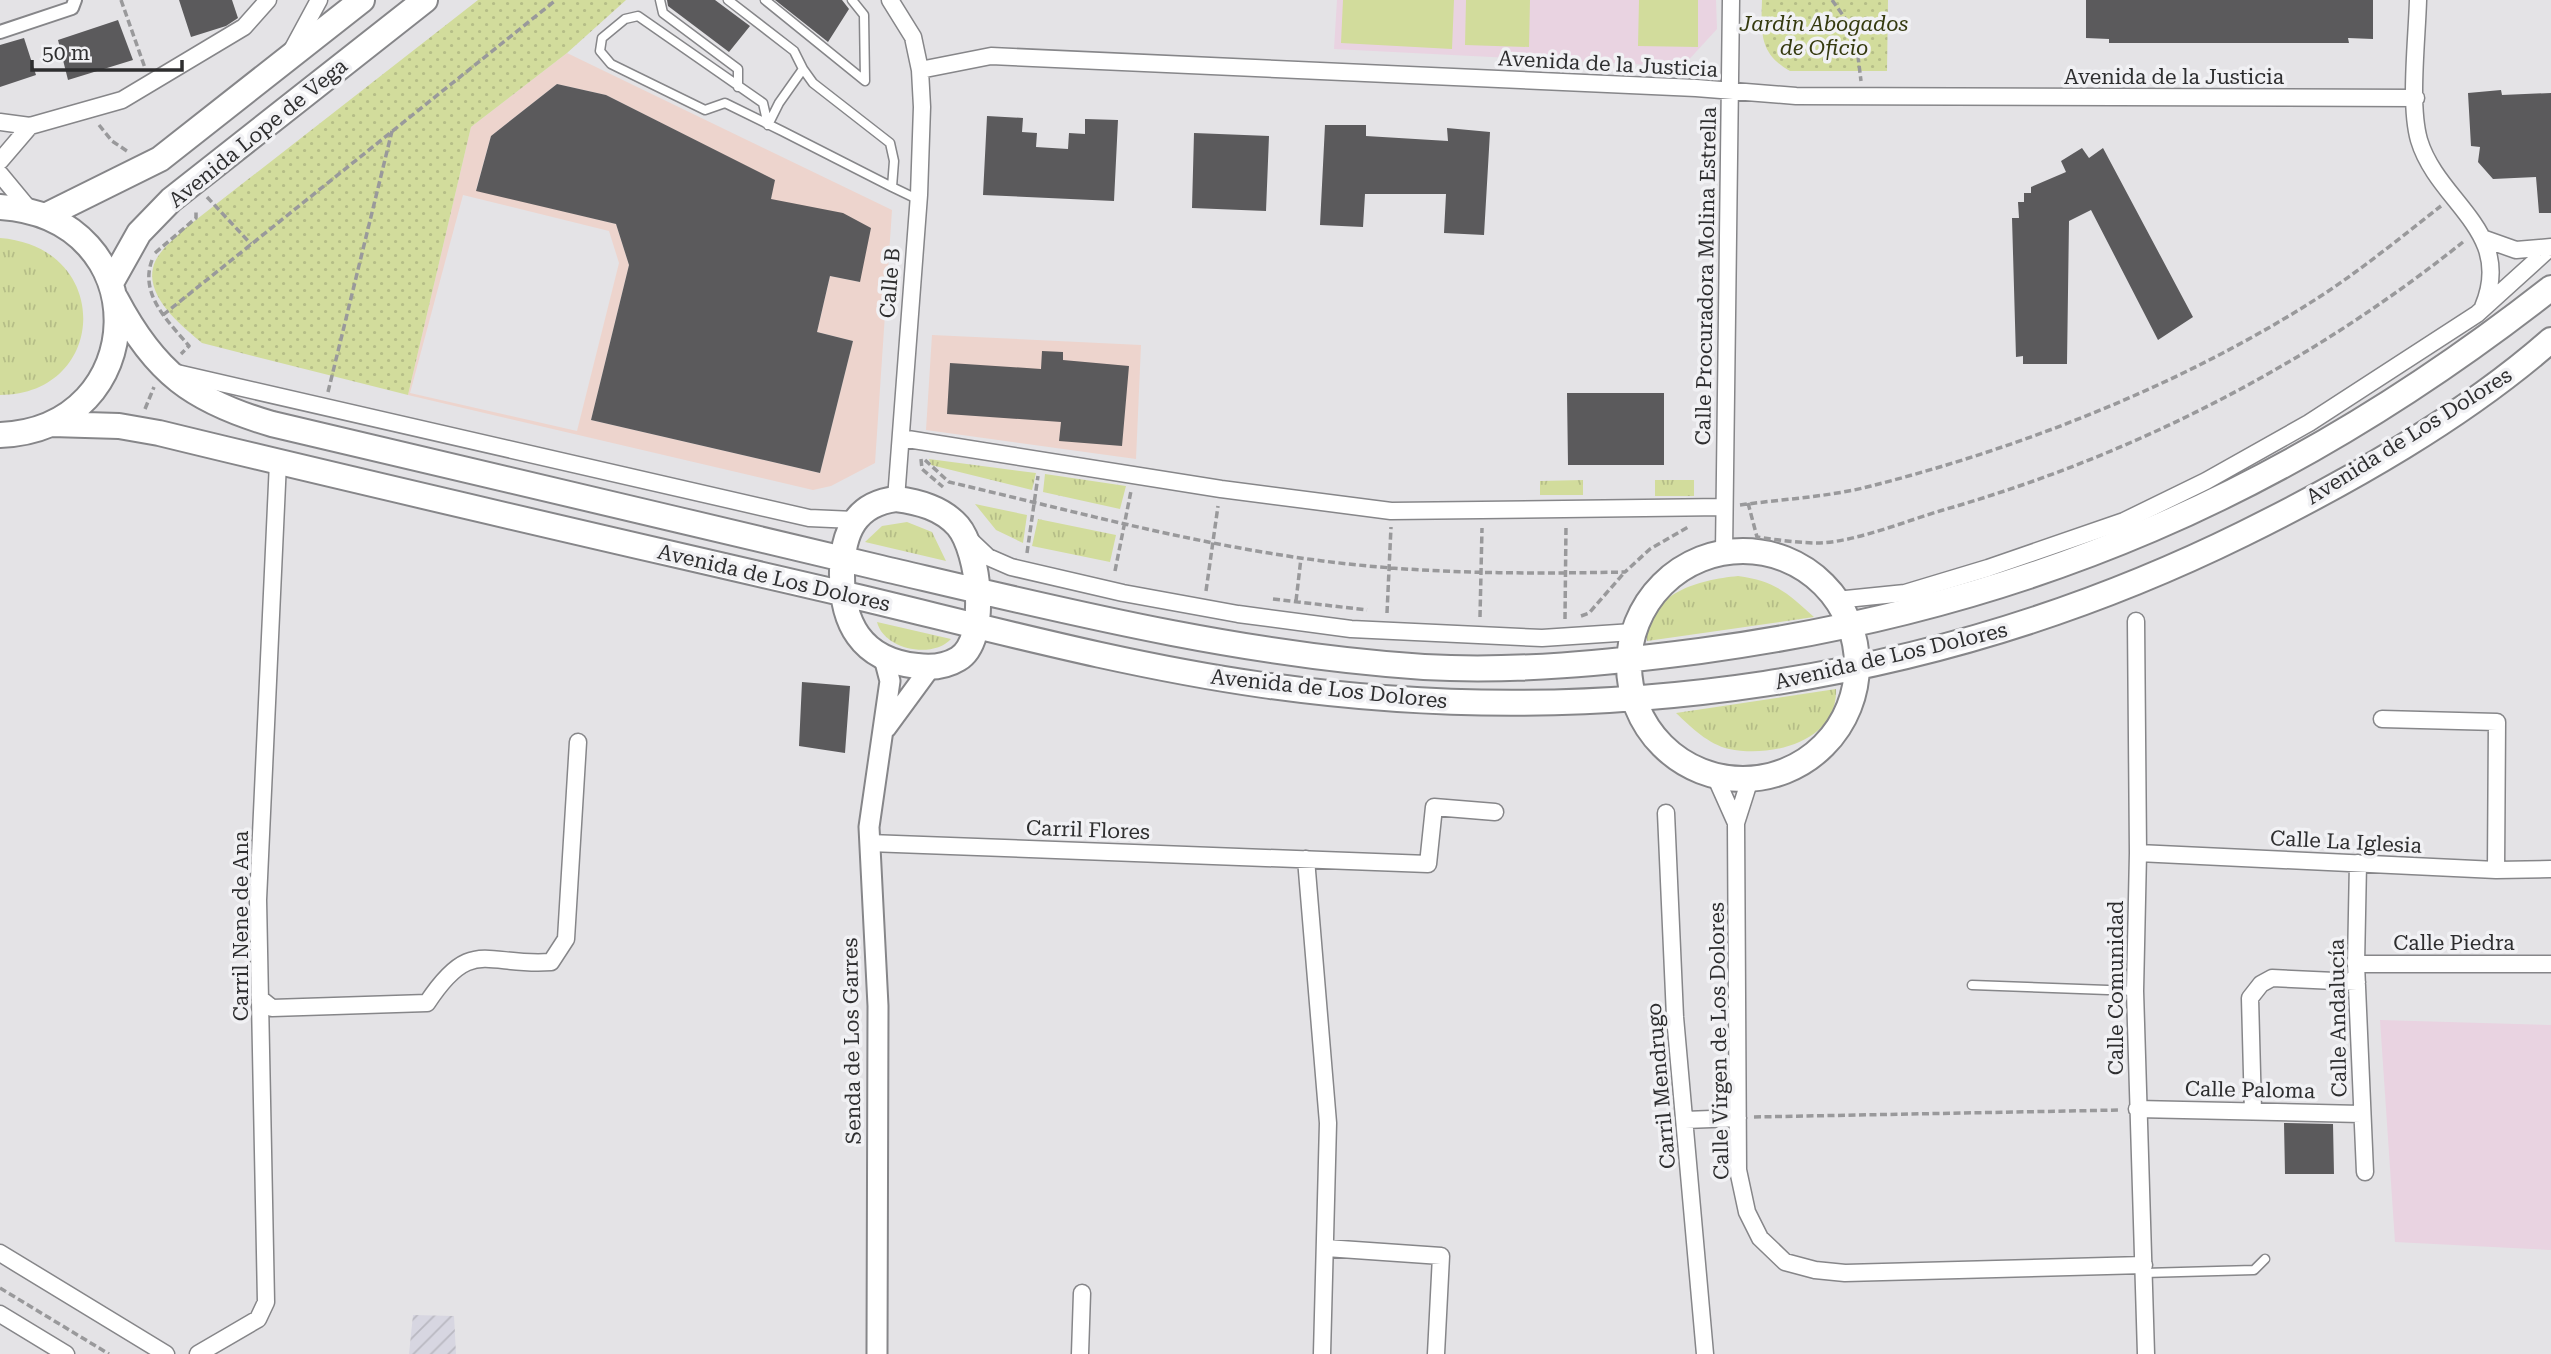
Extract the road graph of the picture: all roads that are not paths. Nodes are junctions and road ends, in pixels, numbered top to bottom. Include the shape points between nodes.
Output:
1 (75, 0) edge
2 (268, 0) edge
3 (319, 0) edge
4 (362, 0) edge
5 (425, 0) edge
6 (660, 0) edge
7 (728, 0) edge
8 (765, 0) edge
9 (852, 0) edge
10 (890, 0) edge
11 (1731, 0) edge
12 (2418, 0) edge
13 (0, 32) edge
14 (287, 60) junction
15 (803, 69) junction
16 (920, 70) junction
17 (738, 86) junction
18 (1730, 92) junction
19 (2416, 99) junction
20 (0, 122) edge
21 (768, 125) junction
22 (30, 126) junction
23 (0, 161) edge
24 (0, 174) edge
25 (892, 187) junction
26 (919, 200) junction
27 (0, 207) edge
28 (38, 212) junction
29 (2481, 234) junction
30 (2551, 247) edge
31 (2551, 288) edge
32 (113, 291) junction
33 (2482, 310) junction
34 (2551, 340) edge
35 (166, 369) junction
36 (52, 424) junction
37 (0, 435) edge
38 (901, 438) junction
39 (278, 462) junction
40 (896, 499) junction
41 (1724, 507) junction
42 (854, 520) junction
43 (963, 533) junction
44 (1724, 552) junction
45 (842, 559) junction
46 (977, 591) junction
47 (841, 594) junction
48 (1836, 600) junction
49 (2136, 621) dead end
50 (976, 625) junction
51 (1851, 626) junction
52 (1633, 632) junction
53 (884, 658) junction
54 (1629, 661) junction
55 (930, 668) junction
56 (1857, 668) junction
57 (1633, 699) junction
58 (2382, 719) dead end
59 (885, 729) junction
60 (578, 742) dead end
61 (1715, 776) junction
62 (1750, 779) junction
63 (1495, 812) dead end
64 (1667, 813) dead end
65 (1737, 824) junction
66 (869, 843) junction
67 (2138, 853) junction
68 (1307, 859) junction
69 (2358, 863) junction
70 (2551, 869) edge
71 (2496, 870) junction
72 (2356, 964) junction
73 (2551, 964) edge
74 (2357, 982) junction
75 (1972, 985) dead end
76 (2136, 991) junction
77 (262, 1000) junction
78 (2137, 1109) junction
79 (2253, 1111) junction
80 (2361, 1114) junction
81 (1738, 1118) junction
82 (1685, 1120) junction
83 (2365, 1172) dead end
84 (1326, 1248) junction
85 (0, 1253) edge
86 (2265, 1259) dead end
87 (2144, 1269) junction
88 (1082, 1293) dead end
89 (0, 1314) edge
90 (66, 1354) edge
91 (166, 1354) edge
92 (198, 1354) edge
93 (877, 1354) edge
94 (1080, 1354) edge
95 (1322, 1354) edge
96 (1436, 1354) edge
97 (1705, 1354) edge
98 (2146, 1354) edge

1 - 13 street via 72,8
2 - 22 street via 244,27 121,100
3 - 14 street
4 - 14 main road, Avenida Lope de Vega
5 - 32 main road, Avenida Lope de Vega via 171,200 139,233
6 - 17 lane via 663,13 738,69
7 - 15 lane via 794,51
8 - 9 lane via 865,81 864,15
10 - 16 street via 913,37
11 - 18 street, Calle Procuradora Molina Estrella
12 - 19 street
14 - 28 main road, Avenida Lope de Vega via 160,159
15 - 21 lane
15 - 25 lane via 814,83 890,143
16 - 18 street, Avenida de la Justicia via 991,56
16 - 26 street, Calle B
17 - 21 lane via 763,103
17 - 21 lane via 638,16 625,19 602,38 600,51 611,64 705,110 725,103
18 - 19 street, Avenida de la Justicia
18 - 41 street, Calle Procuradora Molina Estrella
19 - 29 street via 2420,143
20 - 22 street
21 - 25 lane
22 - 23 street
24 - 28 street
25 - 26 lane
26 - 38 street, Calle B
27 - 28 main road
28 - 32 main road, Avenida de Los Dolores via 74,232 96,255
29 - 30 street via 2516,250
29 - 33 street via 2491,257 2491,281
30 - 33 street
31 - 51 main road, Avenida de Los Dolores via 2423,383 2269,475 2095,554 1949,602
32 - 35 main road, Avenida de Los Dolores via 135,335
32 - 36 main road via 116,340 104,374 82,404
33 - 48 street via 2309,423 2124,521 1905,593
34 - 56 main road, Avenida de Los Dolores via 2458,409 2370,465 2191,560 2013,629
35 - 42 street via 809,518
35 - 45 main road, Avenida de Los Dolores via 197,395 272,424
36 - 37 main road via 23,434
36 - 39 main road, Avenida de Los Dolores via 140,429
38 - 40 street, Calle B
38 - 41 street via 1391,511
39 - 47 main road, Avenida de Los Dolores
39 - 77 street, Carril Nene de Ana via 258,900
40 - 42 main road via 870,506
40 - 43 main road via 933,508
41 - 44 street, Calle Procuradora Molina Estrella
42 - 45 main road via 845,537
43 - 46 main road via 973,556
43 - 52 street via 1001,564 1123,593 1351,629 1542,638
44 - 48 main road via 1756,552 1787,560 1815,576
44 - 52 main road via 1700,560 1668,580 1643,609
45 - 46 main road, Avenida de Los Dolores
45 - 47 main road
46 - 50 main road
46 - 54 main road, Avenida de Los Dolores via 1141,628 1297,655 1476,668
47 - 50 main road, Avenida de Los Dolores
47 - 53 main road via 853,628
48 - 51 main road
49 - 67 street, Calle Comunidad
50 - 55 main road via 968,652 950,664
50 - 57 main road, Avenida de Los Dolores via 1196,674 1335,694 1533,705
51 - 54 main road, Avenida de Los Dolores
51 - 56 main road
52 - 54 main road
53 - 55 main road
53 - 59 street, Senda de Los Garres via 890,681
54 - 57 main road
55 - 59 street
56 - 57 main road, Avenida de Los Dolores
56 - 62 main road via 1849,710 1833,737 1809,759 1781,774
57 - 61 main road via 1657,740 1683,763
58 - 71 street via 2497,722
59 - 66 street, Senda de Los Garres via 873,788
60 - 77 street via 566,939 551,962 526,964 484,956 456,966 427,1003 272,1008
61 - 62 main road
61 - 65 street, Calle Virgen de Los Dolores
62 - 65 street, Calle Virgen de Los Dolores
63 - 68 street, Carril Flores via 1434,807 1428,863
64 - 82 street, Carril Mendrugo via 1675,1017
65 - 81 street, Calle Virgen de Los Dolores
66 - 68 street, Carril Flores
66 - 93 street, Senda de Los Garres via 878,1006
67 - 69 street, Calle La Iglesia
67 - 76 street, Calle Comunidad
68 - 84 street via 1328,1123
69 - 71 street, Calle La Iglesia
69 - 72 street, Calle Andalucía
70 - 71 street, Calle La Iglesia
72 - 73 street, Calle Piedra
72 - 74 street, Calle Andalucía
74 - 79 street via 2272,978 2254,990 2250,998
74 - 80 street, Calle Andalucía
75 - 76 lane
76 - 78 street, Calle Comunidad
77 - 92 street, Carril Nene de Ana via 266,1302 258,1319
78 - 79 street, Calle Paloma
78 - 87 street, Calle Comunidad
79 - 80 street, Calle Paloma
80 - 83 street, Calle Andalucía
81 - 82 street
81 - 87 street, Calle Virgen de Los Dolores via 1738,1170 1747,1212 1760,1238 1785,1262 1845,1273
82 - 97 street, Carril Mendrugo
84 - 95 street
84 - 96 street via 1441,1256
85 - 91 street
86 - 87 lane via 2254,1270
87 - 98 street, Calle Comunidad
88 - 94 street
89 - 90 street

